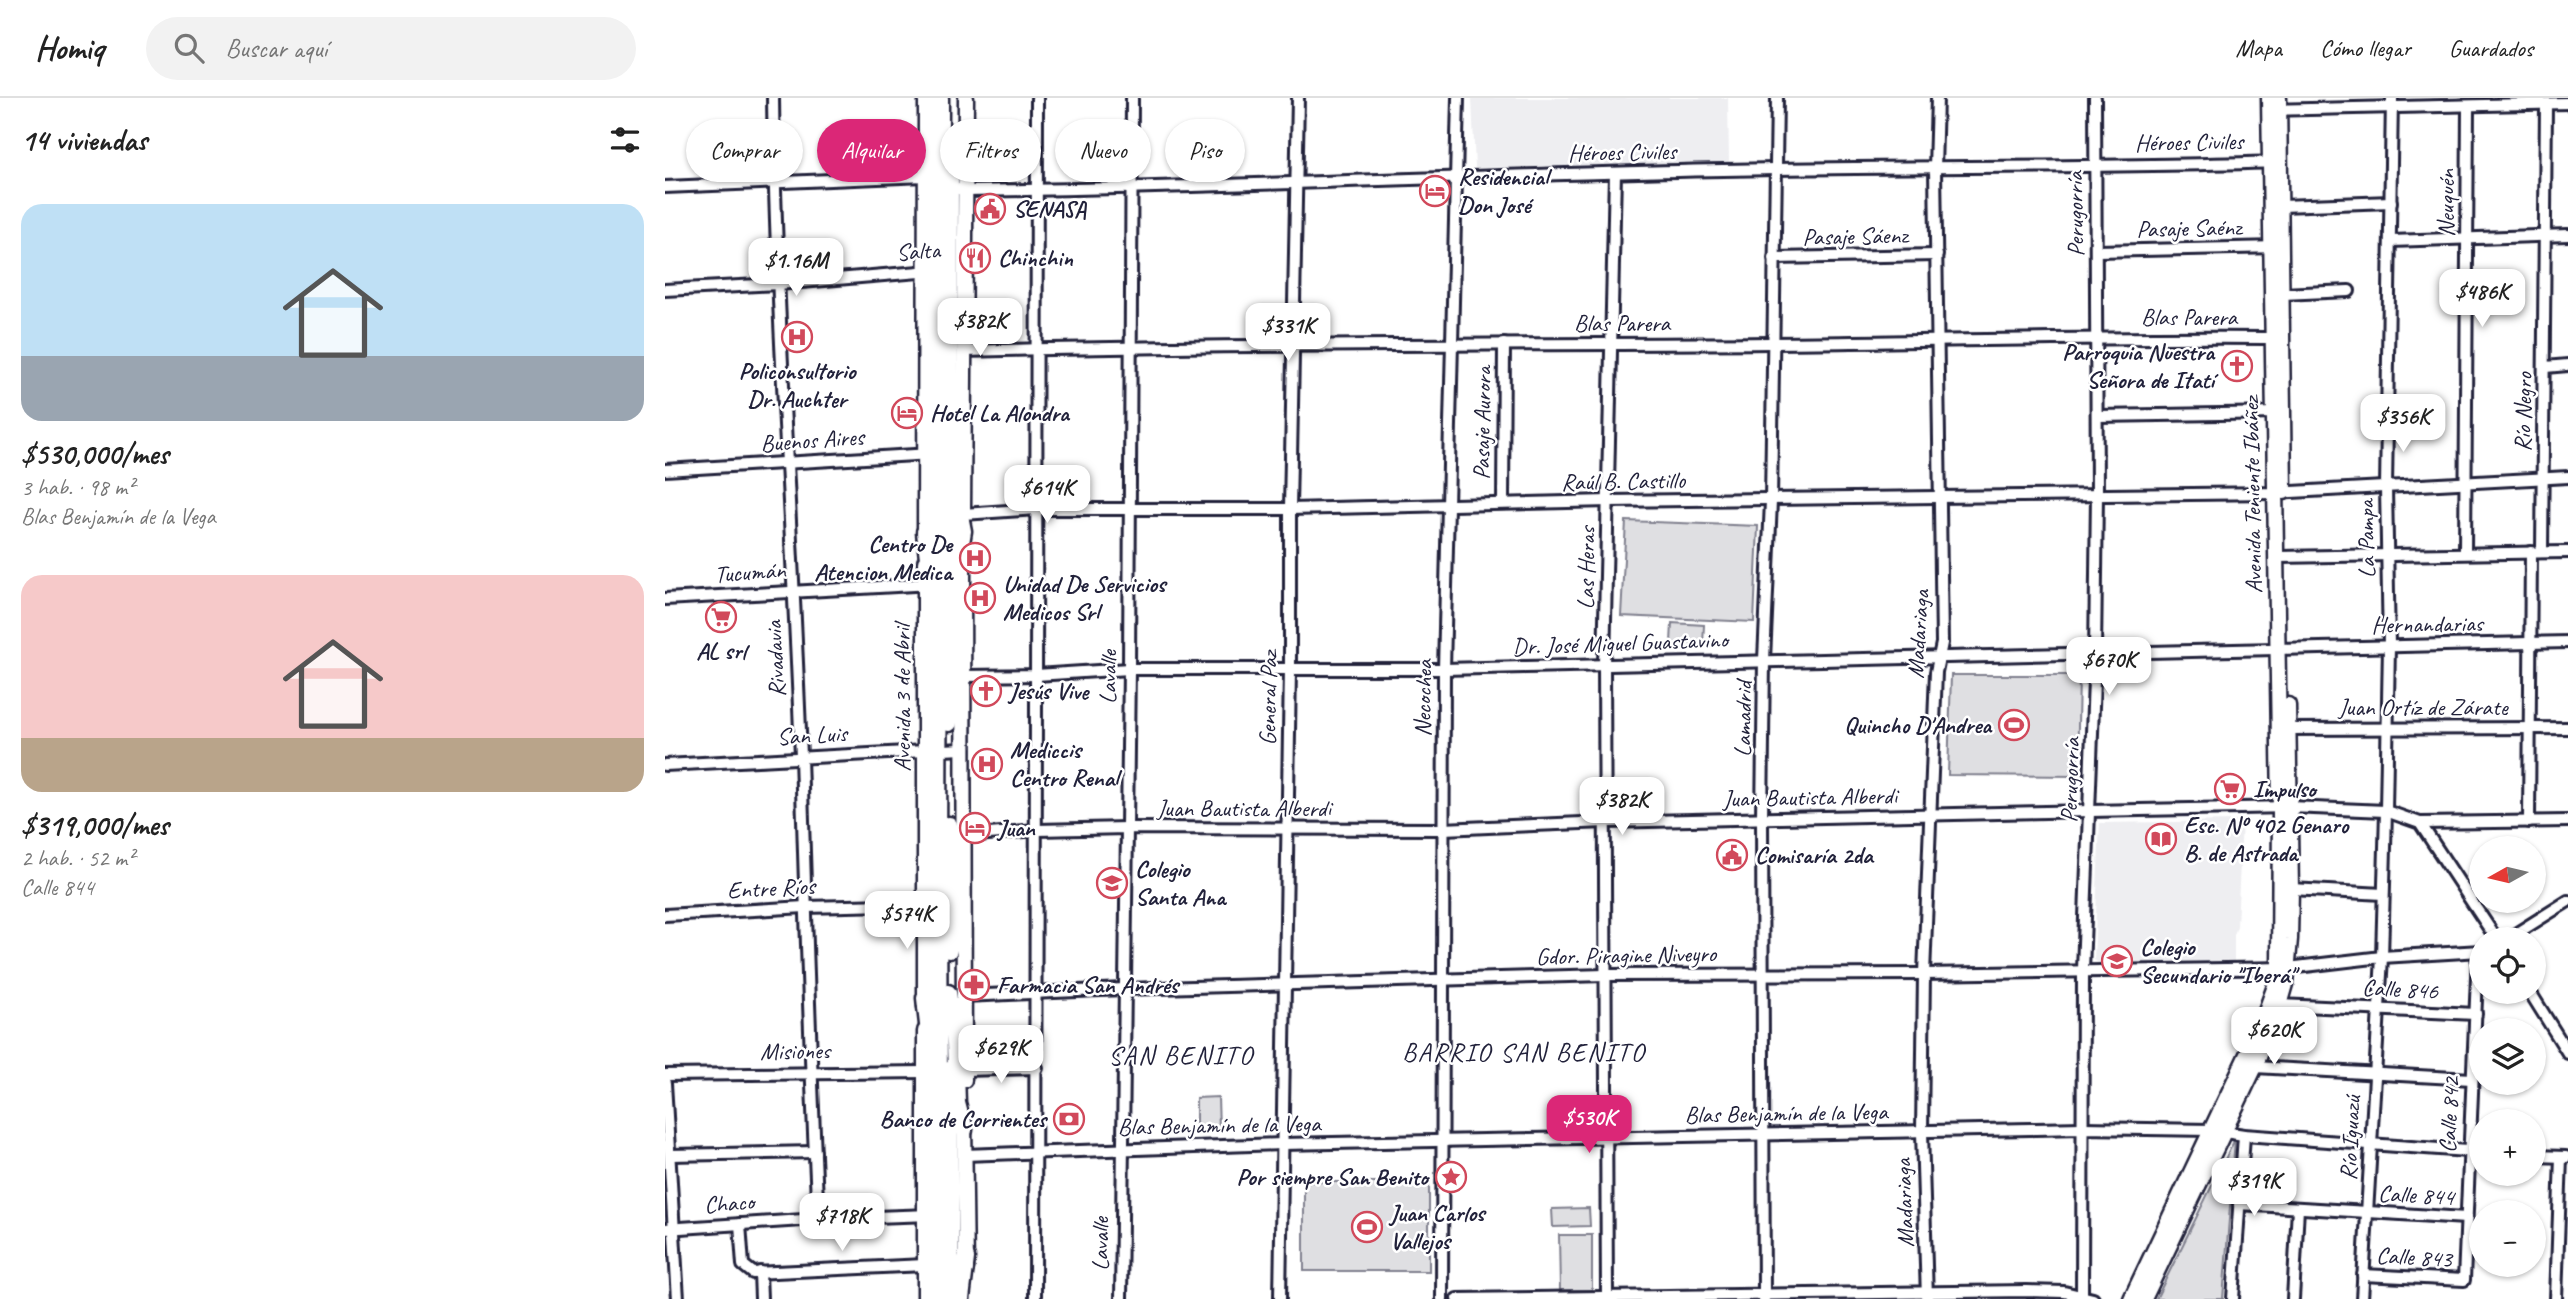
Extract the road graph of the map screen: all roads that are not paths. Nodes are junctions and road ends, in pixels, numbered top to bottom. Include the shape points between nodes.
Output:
1 (773, 98) edge
2 (926, 98) edge
3 (940, 98) edge
4 (951, 98) edge
5 (966, 98) edge
6 (1037, 98) edge
7 (1132, 98) edge
8 (1298, 98) edge
9 (1458, 98) edge
10 (1777, 98) edge
11 (1937, 98) edge
12 (2095, 98) edge
13 (2495, 102) edge
14 (2392, 103) edge
15 (2568, 103) edge
16 (2274, 104) edge
17 (2546, 104) junction
18 (2468, 106) junction
19 (2276, 162) junction
20 (2095, 164) junction
21 (1775, 169) junction
22 (1935, 169) junction
23 (1615, 173) junction
24 (1455, 177) junction
25 (775, 183) junction
26 (945, 184) junction
27 (1297, 184) junction
28 (665, 187) edge
29 (1131, 189) junction
30 (1038, 190) junction
31 (2391, 202) junction
32 (2281, 206) junction
33 (2568, 235) edge
34 (2546, 236) junction
35 (2467, 239) junction
36 (2391, 242) junction
37 (2276, 248) junction
38 (2097, 251) junction
39 (1937, 256) junction
40 (1774, 258) junction
41 (944, 270) junction
42 (778, 284) junction
43 (665, 290) edge
44 (2349, 291) dead end
45 (2282, 294) junction
46 (944, 320) junction
47 (2097, 338) junction
48 (2277, 338) junction
49 (1938, 340) junction
50 (1774, 343) junction
51 (1451, 344) junction
52 (1504, 344) junction
53 (1612, 344) junction
54 (1293, 347) junction
55 (1131, 348) junction
56 (1037, 349) junction
57 (963, 351) junction
58 (2568, 365) edge
59 (2545, 366) junction
60 (2279, 413) junction
61 (2098, 416) junction
62 (946, 452) junction
63 (787, 463) junction
64 (665, 470) edge
65 (2568, 477) edge
66 (2543, 478) junction
67 (2466, 484) junction
68 (2386, 488) junction
69 (2280, 492) junction
70 (2097, 494) junction
71 (1941, 498) junction
72 (1609, 501) junction
73 (1770, 501) junction
74 (1503, 503) junction
75 (1448, 504) junction
76 (1037, 509) junction
77 (1130, 509) junction
78 (1290, 509) junction
79 (963, 514) junction
80 (963, 531) junction
81 (925, 532) joint
82 (2536, 552) junction
83 (2568, 552) edge
84 (2465, 553) junction
85 (2387, 554) junction
86 (2281, 556) junction
87 (944, 584) junction
88 (793, 590) junction
89 (665, 598) edge
90 (2568, 642) edge
91 (2532, 643) junction
92 (2389, 646) junction
93 (2282, 649) junction
94 (2095, 654) junction
95 (1939, 657) junction
96 (1764, 660) junction
97 (1604, 666) junction
98 (1444, 668) junction
99 (1129, 669) junction
100 (1290, 669) junction
101 (1036, 675) junction
102 (951, 680) junction
103 (2387, 728) junction
104 (2530, 728) junction
105 (2284, 729) junction
106 (2568, 729) edge
107 (944, 750) junction
108 (801, 757) junction
109 (665, 765) edge
110 (2285, 808) junction
111 (2386, 810) junction
112 (2090, 811) junction
113 (1931, 816) junction
114 (1762, 819) junction
115 (2568, 821) edge
116 (1606, 822) junction
117 (2420, 822) junction
118 (2529, 822) junction
119 (1127, 828) junction
120 (1443, 829) junction
121 (1037, 830) junction
122 (1287, 830) junction
123 (964, 836) junction
124 (2291, 890) junction
125 (2383, 894) junction
126 (2568, 901) edge
127 (944, 903) junction
128 (805, 906) junction
129 (665, 915) edge
130 (2489, 927) edge
131 (2527, 927) edge
132 (2469, 953) edge
133 (2382, 957) junction
134 (2283, 967) junction
135 (2083, 970) junction
136 (1924, 974) junction
137 (1605, 975) junction
138 (1763, 975) junction
139 (1443, 980) junction
140 (1284, 985) junction
141 (1124, 989) junction
142 (1036, 991) junction
143 (956, 995) junction
144 (925, 998) junction
145 (2477, 1004) edge
146 (2537, 1004) edge
147 (2280, 1005) junction
148 (2378, 1009) junction
149 (2476, 1014) junction
150 (2476, 1018) edge
151 (2568, 1053) edge
152 (1037, 1068) junction
153 (2255, 1068) junction
154 (964, 1070) junction
155 (812, 1072) junction
156 (925, 1072) junction
157 (665, 1074) edge
158 (2374, 1074) junction
159 (2469, 1079) edge
160 (665, 1083) edge
161 (2471, 1095) edge
162 (2083, 1128) junction
163 (964, 1130) junction
164 (2218, 1131) junction
165 (1922, 1132) junction
166 (1762, 1134) junction
167 (2244, 1135) junction
168 (1606, 1139) junction
169 (1443, 1142) junction
170 (1282, 1144) junction
171 (2370, 1144) junction
172 (1121, 1148) junction
173 (938, 1149) junction
174 (1037, 1151) junction
175 (815, 1152) junction
176 (2468, 1152) junction
177 (964, 1155) junction
178 (670, 1156) junction
179 (2546, 1156) edge
180 (2565, 1157) edge
181 (2239, 1204) junction
182 (2298, 1208) junction
183 (2368, 1214) junction
184 (943, 1216) junction
185 (2466, 1218) junction
186 (818, 1219) junction
187 (740, 1224) junction
188 (670, 1228) edge
189 (966, 1258) joint
190 (925, 1265) junction
191 (760, 1272) junction
192 (2363, 1275) junction
193 (2463, 1280) joint
194 (2028, 1295) edge
195 (1927, 1296) edge
196 (1764, 1297) edge
197 (1607, 1298) edge
198 (2085, 1298) edge
199 (678, 1299) edge
200 (761, 1299) edge
201 (925, 1299) edge
202 (935, 1299) edge
203 (940, 1299) edge
204 (951, 1299) edge
205 (963, 1299) edge
206 (1035, 1299) edge
207 (1121, 1299) edge
208 (1280, 1299) edge
209 (1442, 1299) edge
210 (1457, 1299) edge
211 (2131, 1299) edge
212 (2144, 1299) edge
213 (2233, 1299) edge
214 (2293, 1299) edge
215 (2362, 1299) edge
216 (2556, 1299) edge

1 - 25 street, Rivadavia
2 - 26 main road, Avenida 3 de Abril
3 - 26 highway, Avenida 3 de Abril
4 - 26 highway, Avenida 3 de Abril
5 - 26 main road, Avenida 3 de Abril
6 - 30 street
7 - 29 street, Lavalle
8 - 27 street, General Paz
9 - 24 street, Necochea
10 - 21 street, Lamadrid
11 - 22 street, Madariaga
12 - 20 street, Perugorría
13 - 17 street
13 - 18 street
14 - 16 street
14 - 18 street
14 - 31 street, La Pampa
15 - 17 street
16 - 19 main road, Avenida Teniente Ibáñez
17 - 34 street, Río Negro
18 - 35 street, Neuquén
19 - 20 street, Héroes Civiles
19 - 32 main road, Avenida Teniente Ibáñez
19 - 37 main road, Avenida Teniente Ibáñez
20 - 22 street, Héroes Civiles
20 - 38 street, Perugorría
21 - 22 street, Héroes Civiles
21 - 23 street, Héroes Civiles
21 - 40 street, Lamadrid
22 - 39 street, Madariaga
23 - 24 street, Héroes Civiles
23 - 53 street, Las Heras
24 - 27 street, Héroes Civiles
24 - 51 street, Necochea
25 - 26 street, Héroes Civiles
25 - 28 street, Héroes Civiles
25 - 42 street, Rivadavia
26 - 30 street, Héroes Civiles
26 - 41 highway, Avenida 3 de Abril
26 - 41 main road, Avenida 3 de Abril
27 - 29 street, Héroes Civiles
27 - 54 street, General Paz
29 - 30 street, Héroes Civiles
29 - 55 street, Lavalle
30 - 56 street
31 - 32 street
31 - 36 street, La Pampa
32 - 37 main road, Avenida Teniente Ibáñez
33 - 34 street
34 - 35 street
34 - 59 street, Río Negro
35 - 36 street
35 - 67 street, Neuquén
36 - 68 street, La Pampa
37 - 38 street, Pasaje Saénz
37 - 45 main road, Avenida Teniente Ibáñez
37 - 48 main road, Avenida Teniente Ibáñez
38 - 47 street, Perugorría
39 - 40 street, Pasaje Sáenz
39 - 49 street, Madariaga
40 - 50 street, Lamadrid
41 - 42 street, Salta
41 - 46 highway, Avenida 3 de Abril
41 - 57 main road, Avenida 3 de Abril
41 - 62 main road, Avenida 3 de Abril
42 - 43 street, Salta
42 - 63 street, Rivadavia
44 - 45 street
45 - 48 main road, Avenida Teniente Ibáñez
46 - 62 highway via 956,376 958,421
46 - 62 highway via 932,422
47 - 48 street, Blas Parera
47 - 49 street, Blas Parera
47 - 61 street, Perugorría
48 - 60 main road, Avenida Teniente Ibáñez
49 - 50 street, Blas Parera
49 - 71 street, Madariaga
50 - 53 street, Blas Parera
50 - 73 street, Lamadrid
51 - 52 street, Blas Parera
51 - 54 street, Blas Parera
51 - 75 street, Necochea
52 - 53 street, Blas Parera
52 - 74 street, Pasaje Aurora
53 - 72 street, Las Heras
54 - 55 street, Blas Parera
54 - 78 street, General Paz
55 - 56 street, Blas Parera
55 - 77 street, Lavalle
56 - 57 street, Blas Parera
56 - 76 street
57 - 62 main road, Avenida 3 de Abril
58 - 59 street
59 - 66 street, Río Negro
60 - 61 street
60 - 69 main road, Avenida Teniente Ibáñez
61 - 70 street, Perugorría
62 - 63 street, Buenos Aires
62 - 79 main road, Avenida 3 de Abril
62 - 80 highway
62 - 81 main road, Avenida 3 de Abril
62 - 87 highway, Avenida 3 de Abril
63 - 64 street, Buenos Aires
63 - 88 street, Rivadavia
65 - 66 street, Raúl B. Castillo
66 - 67 street, Raúl B. Castillo
66 - 82 street, Río Negro
67 - 68 street, Raúl B. Castillo
67 - 84 street, Neuquén
68 - 69 street, Raúl B. Castillo
68 - 85 street, La Pampa
69 - 70 street, Raúl B. Castillo
69 - 86 main road, Avenida Teniente Ibáñez
70 - 71 street, Raúl B. Castillo
70 - 94 street, Perugorría
71 - 73 street, Raúl B. Castillo
71 - 95 street, Madariaga
72 - 73 street, Raúl B. Castillo
72 - 74 street, Raúl B. Castillo
72 - 97 street, Las Heras
73 - 96 street, Lamadrid
74 - 75 street, Raúl B. Castillo
75 - 78 street, Raúl B. Castillo
75 - 98 street, Necochea
76 - 77 street, Raúl B. Castillo
76 - 79 street, Raúl B. Castillo
76 - 101 street
77 - 78 street, Raúl B. Castillo
77 - 99 street, Lavalle
78 - 100 street, General Paz
79 - 80 main road, Avenida 3 de Abril
80 - 87 highway
81 - 87 highway
82 - 83 street
82 - 84 street
82 - 91 street, Río Negro
84 - 85 street
85 - 86 street
85 - 92 street, La Pampa
86 - 93 main road, Avenida Teniente Ibáñez
87 - 88 street, Tucumán
87 - 102 highway
87 - 102 highway
87 - 107 main road, Avenida 3 de Abril
88 - 89 street, Tucumán
88 - 108 street, Rivadavia
90 - 91 street, Hernandarias
91 - 92 street, Hernandarias
91 - 104 street, Río Negro
92 - 93 street, Hernandarias
92 - 103 street, La Pampa
93 - 94 street, Dr. José Miguel Guastavino
93 - 105 main road, Avenida Teniente Ibáñez
94 - 95 street, Dr. José Miguel Guastavino
94 - 112 street, Perugorría
95 - 96 street, Dr. José Miguel Guastavino
95 - 113 street, Madariaga
96 - 97 street, Dr. José Miguel Guastavino
96 - 114 street, Lamadrid
97 - 98 street, Dr. José Miguel Guastavino
97 - 116 street, Las Heras
98 - 100 street, Dr. José Miguel Guastavino
98 - 120 street, Necochea
99 - 100 street, Dr. José Miguel Guastavino
99 - 101 street, Dr. José Miguel Guastavino
99 - 119 street, Lavalle
100 - 122 street, General Paz
101 - 102 street, Dr. José Miguel Guastavino
101 - 121 street
102 - 107 highway, Avenida 3 de Abril
103 - 104 street, Juan Ortíz de Zárate
103 - 105 street, Juan Ortíz de Zárate
103 - 111 street, La Pampa
104 - 106 street, Juan Ortíz de Zárate
104 - 118 street, Río Negro
105 - 110 main road, Avenida Teniente Ibáñez
107 - 108 street, San Luis
107 - 123 main road, Avenida 3 de Abril
107 - 127 highway, Avenida 3 de Abril
108 - 109 street, San Luis
108 - 128 street, Rivadavia
110 - 111 street, Juan Bautista Alberdi
110 - 112 street, Juan Bautista Alberdi
110 - 124 main road
110 - 134 main road
111 - 117 street, Juan Bautista Alberdi
111 - 125 street, Río Iguazú
112 - 113 street, Juan Bautista Alberdi
112 - 135 street, Perugorría
113 - 114 street, Juan Bautista Alberdi
113 - 136 street, Madariaga
114 - 116 street, Juan Bautista Alberdi
114 - 138 street, Lamadrid
115 - 118 street, Juan Bautista Alberdi
116 - 120 street, Juan Bautista Alberdi
116 - 137 street, Las Heras
117 - 118 street, Juan Bautista Alberdi
117 - 130 street
119 - 121 street, Juan Bautista Alberdi
119 - 122 street, Juan Bautista Alberdi
119 - 141 street, Lavalle
120 - 122 street, Juan Bautista Alberdi
120 - 139 street, Necochea
121 - 123 street, Juan Bautista Alberdi
121 - 142 street
122 - 140 street, General Paz
123 - 127 main road, Avenida 3 de Abril
124 - 125 street
124 - 134 main road
125 - 133 street, Río Iguazú
126 - 131 street
127 - 128 street, Entre Ríos
127 - 143 highway, Avenida 3 de Abril
127 - 144 main road, Avenida 3 de Abril
127 - 173 highway, Avenida 3 de Abril
128 - 129 street, Entre Ríos
128 - 155 street, Rivadavia
132 - 133 street, Gdor. Piragine Niveyro
133 - 134 street, Gdor. Piragine Niveyro
133 - 148 street, Río Iguazú
134 - 135 street, Gdor. Piragine Niveyro
134 - 147 main road
134 - 164 main road
135 - 136 street, Gdor. Piragine Niveyro
135 - 162 street, Perugorría
136 - 138 street, Gdor. Piragine Niveyro
136 - 165 street, Madariaga
137 - 138 street, Gdor. Piragine Niveyro
137 - 139 street, Gdor. Piragine Niveyro
137 - 168 street, Las Heras
138 - 166 street, Lamadrid
139 - 140 street, Gdor. Piragine Niveyro
139 - 169 street, Necochea
140 - 141 street, Gdor. Piragine Niveyro
140 - 170 street, General Paz
141 - 142 street, Gdor. Piragine Niveyro
141 - 172 street, Lavalle
142 - 143 street, Gdor. Piragine Niveyro
142 - 152 street
143 - 154 main road, Avenida 3 de Abril
143 - 163 highway via 957,1102
143 - 184 highway, Avenida 3 de Abril
144 - 156 main road, Avenida 3 de Abril
144 - 173 highway
145 - 149 street, Calle 842
146 - 151 street
147 - 148 street, Calle 846
147 - 153 main road
148 - 149 street, Calle 846
148 - 158 street, Río Iguazú
149 - 150 street, Calle 842
152 - 154 street
152 - 174 street
153 - 158 street
153 - 164 main road
154 - 163 main road, Avenida 3 de Abril
155 - 156 street, Misiones
155 - 157 street, Misiones
155 - 175 street, Rivadavia
156 - 184 main road, Avenida 3 de Abril
158 - 159 street
158 - 171 street, Río Iguazú
160 - 178 street
161 - 176 street, Calle 842
162 - 164 street, Blas Benjamín de la Vega
162 - 165 street, Blas Benjamín de la Vega
162 - 198 street, Perugorría
163 - 177 main road, Avenida 3 de Abril
164 - 167 street, Blas Benjamín de la Vega
164 - 211 main road
164 - 212 main road
165 - 166 street, Blas Benjamín de la Vega
165 - 195 street, Madariaga
166 - 168 street, Blas Benjamín de la Vega
166 - 196 street, Lamadrid
167 - 171 street, Blas Benjamín de la Vega
167 - 181 street
168 - 169 street, Blas Benjamín de la Vega
168 - 197 street, Las Heras
169 - 170 street, Blas Benjamín de la Vega
169 - 209 street, Necochea
170 - 172 street, Blas Benjamín de la Vega
170 - 208 street, General Paz
171 - 176 street, Blas Benjamín de la Vega
171 - 183 street, Río Iguazú
172 - 174 street, Blas Benjamín de la Vega
172 - 207 street, Lavalle
173 - 184 highway, Avenida 3 de Abril
174 - 177 street, Blas Benjamín de la Vega
174 - 206 street
175 - 178 street
175 - 186 street, Rivadavia
176 - 185 street, Calle 842
177 - 184 main road, Avenida 3 de Abril
178 - 188 street
179 - 180 street
180 - 216 street
181 - 182 street, Calle 844
181 - 213 street
182 - 183 street, Calle 844
182 - 214 street
183 - 185 street, Calle 844
183 - 192 street, Río Iguazú
184 - 186 street, Chaco
184 - 189 main road, Avenida 3 de Abril
184 - 190 main road, Avenida 3 de Abril
184 - 202 highway
184 - 203 highway, Avenida 3 de Abril
184 - 204 highway, Avenida 3 de Abril
185 - 193 street, Calle 842
186 - 187 street, Chaco
187 - 188 street, Chaco
187 - 191 street via 743,1265 753,1273
188 - 199 street
189 - 205 highway
190 - 191 street
190 - 201 main road, Avenida 3 de Abril
191 - 200 street
192 - 193 street, Calle 843
192 - 215 street, Río Iguazú
194 - 195 street
194 - 198 street via 2064,1292
195 - 196 street
196 - 197 street
197 - 210 street

